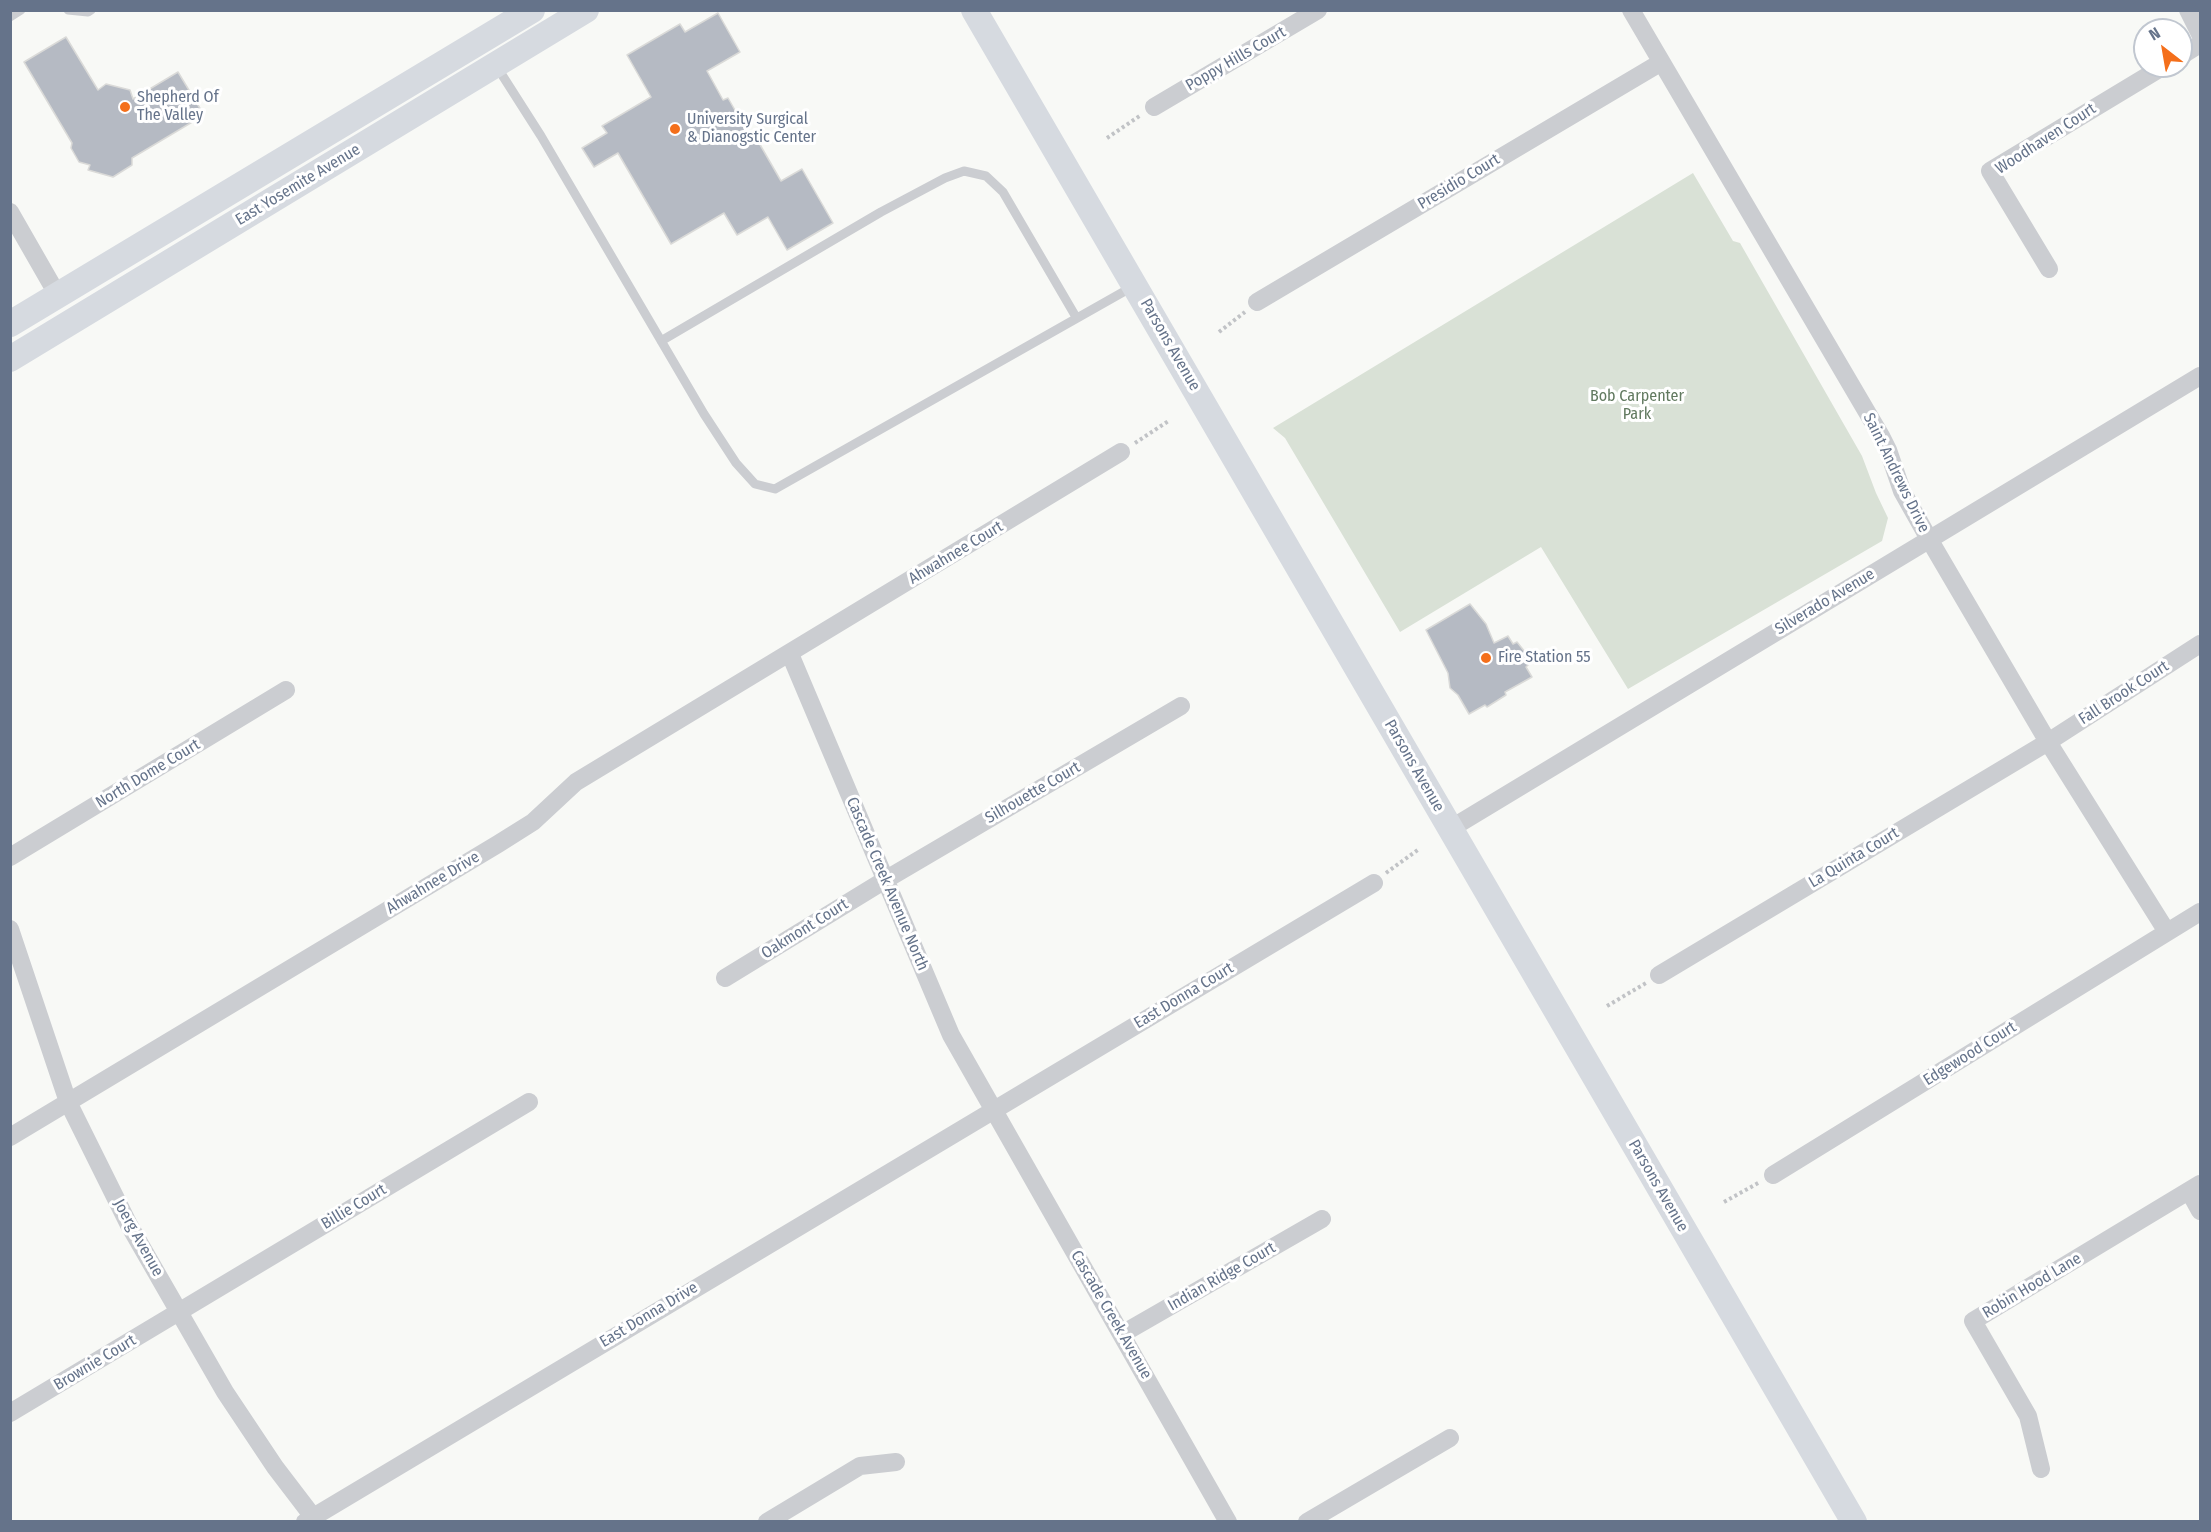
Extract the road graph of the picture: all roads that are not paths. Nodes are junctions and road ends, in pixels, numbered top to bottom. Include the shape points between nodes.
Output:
1 (21, 10) edge
2 (68, 10) edge
3 (91, 10) edge
4 (532, 10) edge
5 (586, 10) edge
6 (974, 10) edge
7 (1318, 10) edge
8 (1631, 10) edge
9 (2188, 10) edge
10 (10, 17) edge
11 (2200, 34) edge
12 (1660, 63) junction
13 (495, 65) junction
14 (2144, 78) edge
15 (1154, 107) road end
16 (10, 212) edge
17 (2049, 269) dead end
18 (1135, 285) junction
19 (57, 294) junction
20 (1257, 302) road end
21 (1076, 317) junction
22 (10, 324) edge
23 (10, 341) edge
24 (661, 341) junction
25 (10, 359) edge
26 (2200, 376) edge
27 (1121, 452) road end
28 (1929, 539) junction
29 (2200, 644) edge
30 (790, 654) junction
31 (286, 690) dead end
32 (1181, 706) dead end
33 (2048, 742) junction
34 (1450, 829) junction
35 (10, 857) edge
36 (885, 880) junction
37 (1374, 883) road end
38 (2200, 912) edge
39 (10, 929) edge
40 (2167, 932) junction
41 (1659, 975) road end
42 (725, 978) dead end
43 (68, 1102) junction
44 (529, 1102) dead end
45 (994, 1109) junction
46 (10, 1137) edge
47 (1773, 1175) road end
48 (2195, 1187) edge
49 (2200, 1211) edge
50 (1322, 1219) dead end
51 (180, 1312) junction
52 (1122, 1334) junction
53 (10, 1413) edge
54 (1450, 1438) dead end
55 (896, 1462) dead end
56 (2041, 1469) dead end
57 (311, 1520) edge
58 (768, 1521) edge
59 (1228, 1521) edge
60 (1307, 1521) edge
61 (1854, 1521) edge

1 - 10 lane
2 - 3 lane
4 - 19 street, East Yosemite Avenue
5 - 13 street, East Yosemite Avenue
6 - 18 street, Parsons Avenue
7 - 15 street, Poppy Hills Court
8 - 12 street, Saint Andrews Drive
9 - 11 street
12 - 20 street, Presidio Court
12 - 28 street, Saint Andrews Drive via 1881,436 1902,491
13 - 24 lane
13 - 25 street, East Yosemite Avenue
14 - 17 street, Woodhaven Court via 1990,171
16 - 19 street
18 - 21 lane
18 - 34 street, Parsons Avenue
19 - 22 street, East Yosemite Avenue
19 - 23 street via 53,309 37,325
21 - 24 lane via 1003,192 986,176 964,171 882,212
21 - 24 lane via 775,489 755,484 736,463
26 - 28 street, Silverado Avenue
27 - 30 street, Ahwahnee Court
28 - 33 street, Saint Andrews Drive
28 - 34 street, Silverado Avenue
29 - 33 street, Fall Brook Court
30 - 36 street, Cascade Creek Avenue North
30 - 43 street, Ahwahnee Drive via 576,782 524,828
31 - 35 street, North Dome Court
32 - 36 street, Silhouette Court
33 - 40 street, Saint Andrews Drive
33 - 41 street, La Quinta Court
34 - 61 street, Parsons Avenue
36 - 42 street, Oakmont Court
36 - 45 street, Cascade Creek Avenue North via 940,1014
37 - 45 street, East Donna Court
38 - 40 street, Edgewood Court
39 - 43 street, Joerg Avenue
40 - 47 street, Edgewood Court
43 - 46 street, Ahwahnee Drive
43 - 51 street, Joerg Avenue via 129,1225
44 - 51 street, Billie Court
45 - 52 street, Cascade Creek Avenue
45 - 57 street, East Donna Drive
48 - 49 street
48 - 56 street, Robin Hood Lane via 1973,1321 2028,1416
50 - 52 street, Indian Ridge Court
51 - 53 street, Brownie Court
51 - 57 street, Joerg Avenue via 225,1392
52 - 59 street, Cascade Creek Avenue
54 - 60 street
55 - 58 street via 860,1466

